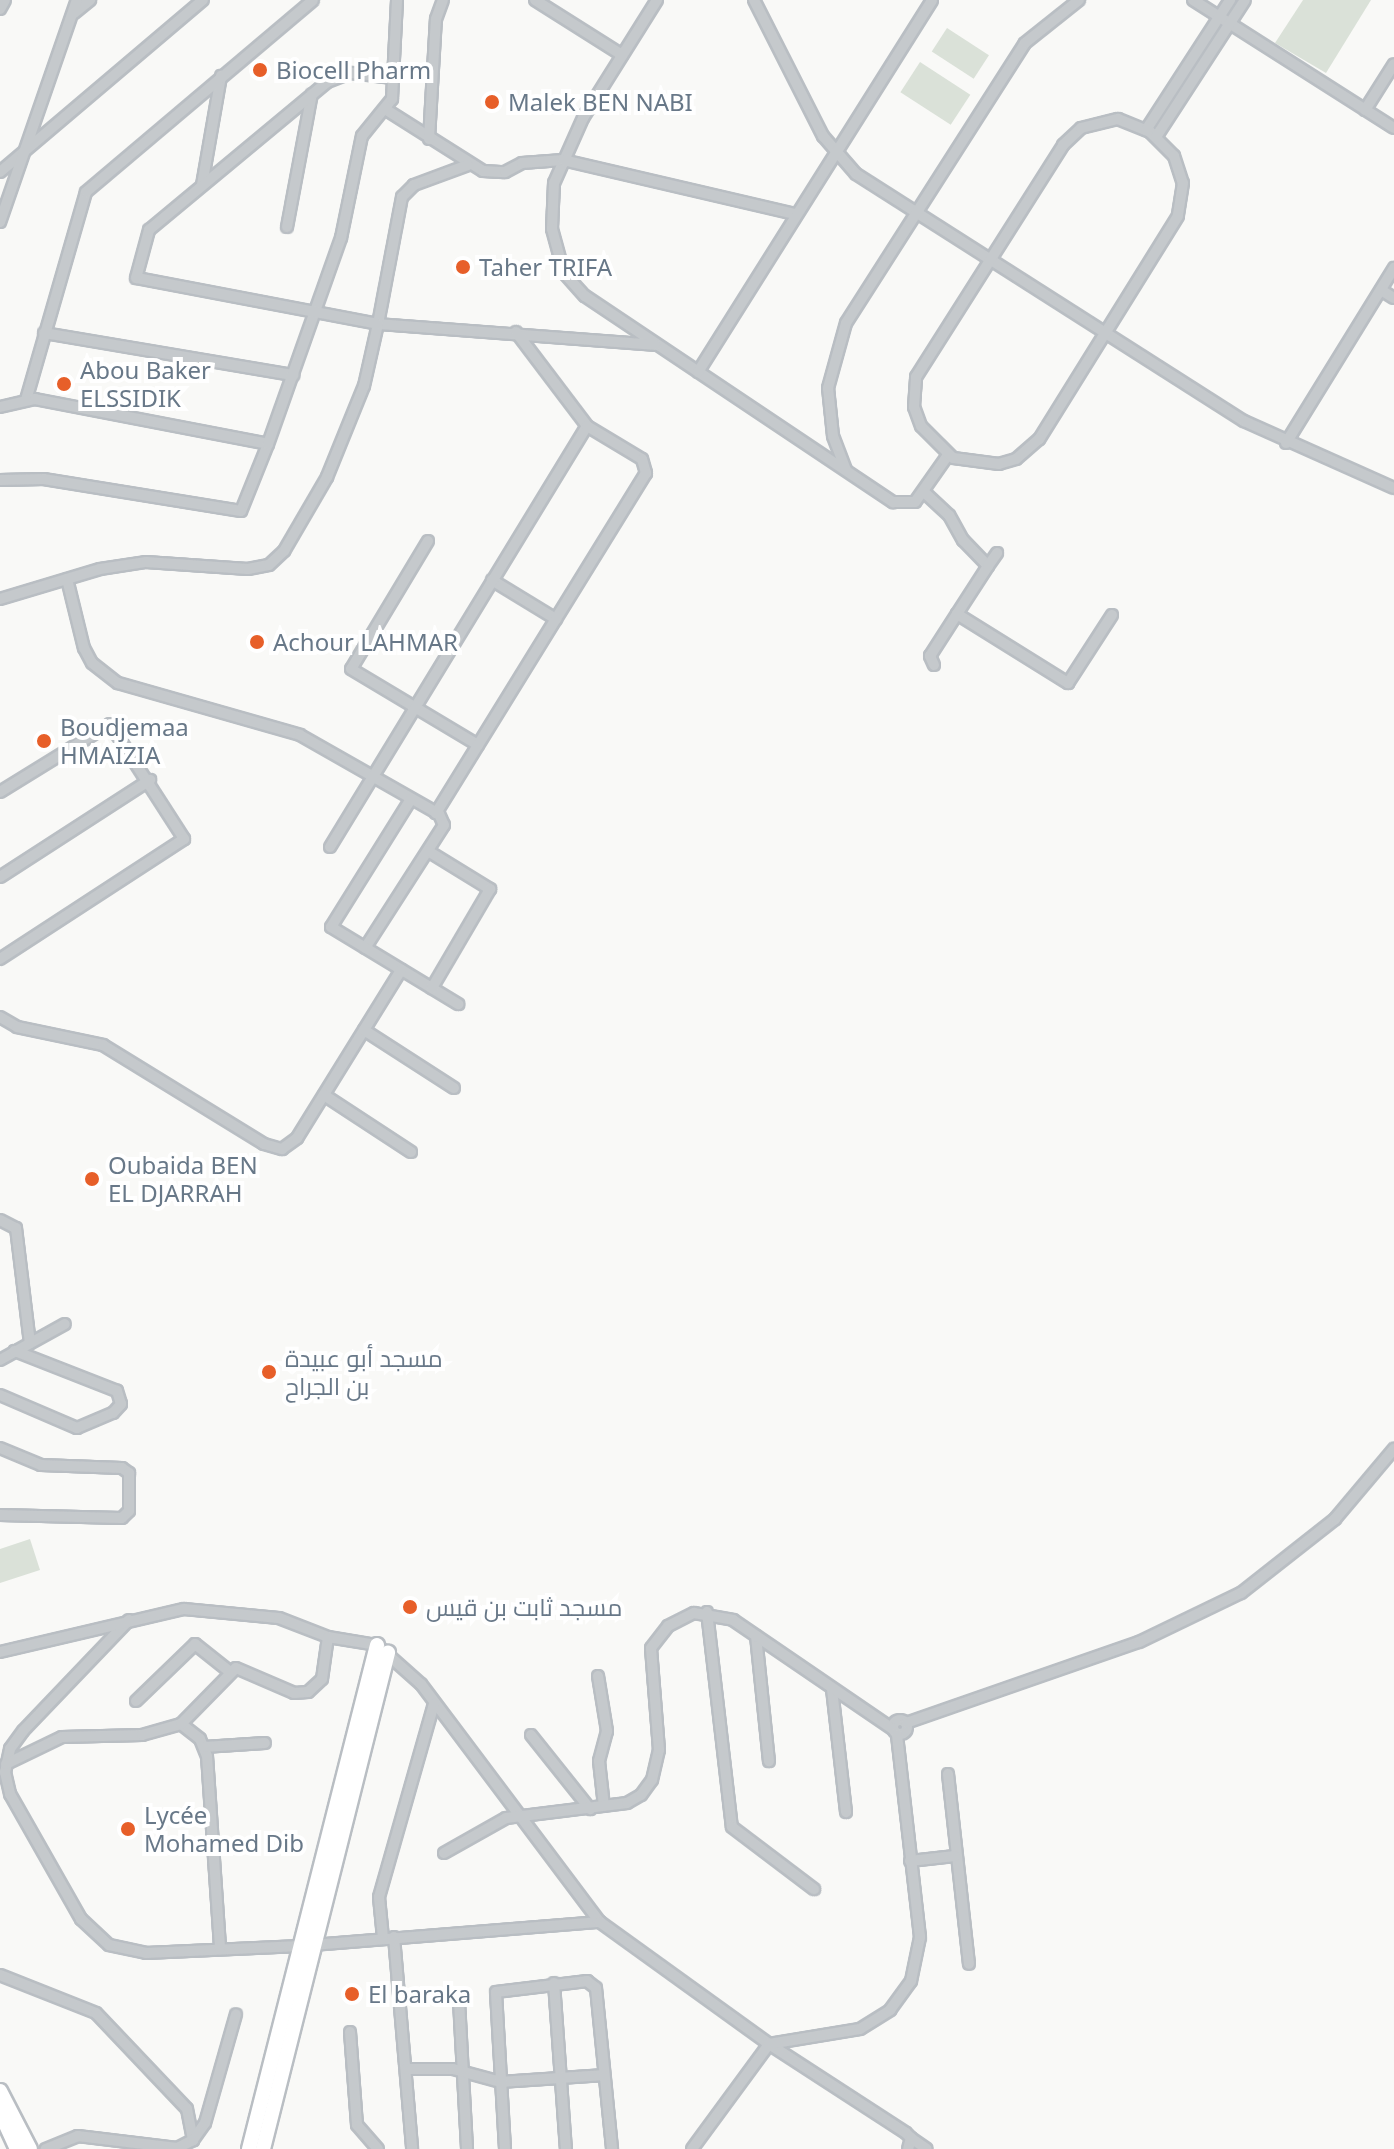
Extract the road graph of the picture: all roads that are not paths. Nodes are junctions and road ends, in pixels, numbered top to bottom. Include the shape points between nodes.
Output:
1 (5, 0) edge
2 (77, 0) edge
3 (90, 0) edge
4 (203, 0) edge
5 (313, 0) edge
6 (397, 0) edge
7 (443, 0) edge
8 (535, 0) edge
9 (657, 0) edge
10 (754, 0) edge
11 (932, 0) edge
12 (1079, 0) edge
13 (1193, 0) edge
14 (1230, 0) edge
15 (1245, 0) edge
16 (0, 9) edge
17 (73, 14) junction
18 (1220, 16) junction
19 (1230, 23) junction
20 (622, 55) junction
21 (1394, 64) edge
22 (221, 76) junction
23 (393, 78) junction
24 (312, 94) junction
25 (385, 109) junction
26 (1365, 110) junction
27 (1394, 128) edge
28 (1146, 130) junction
29 (1156, 137) junction
30 (429, 139) junction
31 (835, 153) junction
32 (20, 155) junction
33 (563, 160) junction
34 (468, 165) junction
35 (0, 172) edge
36 (202, 185) junction
37 (914, 211) junction
38 (795, 214) junction
39 (0, 222) edge
40 (287, 227) dead end
41 (992, 260) junction
42 (1394, 268) edge
43 (1381, 290) junction
44 (1394, 298) edge
45 (317, 313) junction
46 (378, 324) junction
47 (516, 332) junction
48 (44, 333) junction
49 (1107, 333) junction
50 (658, 345) junction
51 (698, 372) junction
52 (293, 375) junction
53 (26, 400) junction
54 (0, 407) edge
55 (587, 426) junction
56 (1286, 443) junction
57 (268, 444) junction
58 (948, 455) junction
59 (846, 471) junction
60 (0, 480) edge
61 (1394, 488) edge
62 (924, 492) junction
63 (428, 541) dead end
64 (997, 553) dead end
65 (988, 566) junction
66 (67, 579) junction
67 (492, 580) junction
68 (0, 599) edge
69 (957, 614) junction
70 (1112, 615) dead end
71 (556, 619) junction
72 (934, 665) dead end
73 (414, 707) junction
74 (478, 745) junction
75 (372, 775) junction
76 (150, 780) junction
77 (0, 792) edge
78 (411, 799) junction
79 (436, 813) junction
80 (330, 847) dead end
81 (428, 851) junction
82 (0, 877) edge
83 (365, 948) junction
84 (0, 959) edge
85 (401, 970) junction
86 (432, 988) junction
87 (458, 1004) dead end
88 (0, 1017) edge
89 (364, 1030) junction
90 (454, 1088) dead end
91 (324, 1095) junction
92 (411, 1152) dead end
93 (0, 1220) edge
94 (65, 1324) dead end
95 (30, 1343) junction
96 (15, 1351) junction
97 (0, 1360) edge
98 (0, 1395) edge
99 (0, 1448) edge
100 (1394, 1449) edge
101 (0, 1515) edge
102 (707, 1612) junction
103 (129, 1620) junction
104 (99, 1627) junction
105 (756, 1636) junction
106 (328, 1637) junction
107 (113, 1641) junction
108 (383, 1649) junction
109 (0, 1652) edge
110 (229, 1671) junction
111 (598, 1676) dead end
112 (832, 1689) junction
113 (136, 1701) dead end
114 (434, 1704) junction
115 (181, 1724) junction
116 (895, 1731) junction
117 (531, 1735) dead end
118 (265, 1743) dead end
119 (204, 1747) junction
120 (769, 1761) dead end
121 (6, 1764) junction
122 (948, 1774) dead end
123 (604, 1806) junction
124 (590, 1809) junction
125 (846, 1812) dead end
126 (520, 1815) junction
127 (444, 1853) dead end
128 (955, 1856) junction
129 (910, 1861) junction
130 (814, 1889) dead end
131 (600, 1922) junction
132 (388, 1938) junction
133 (317, 1943) junction
134 (300, 1946) junction
135 (220, 1949) junction
136 (969, 1964) dead end
137 (0, 1975) edge
138 (554, 1983) junction
139 (459, 2001) dead end
140 (236, 2014) dead end
141 (350, 2032) dead end
142 (769, 2044) junction
143 (406, 2069) junction
144 (462, 2070) junction
145 (604, 2075) junction
146 (560, 2078) junction
147 (501, 2082) junction
148 (0, 2091) edge
149 (0, 2112) edge
150 (193, 2140) junction
151 (910, 2143) edge
152 (17, 2149) edge
153 (30, 2149) edge
154 (45, 2149) edge
155 (249, 2149) edge
156 (263, 2149) edge
157 (378, 2149) edge
158 (412, 2149) edge
159 (467, 2149) edge
160 (505, 2149) edge
161 (566, 2149) edge
162 (612, 2149) edge
163 (692, 2149) edge
164 (927, 2149) edge

1 - 16 street
2 - 17 street
3 - 17 street
4 - 32 street
5 - 22 street
6 - 23 street
7 - 30 street via 436,19
8 - 20 street
9 - 20 street
10 - 31 street
11 - 31 street
12 - 37 street via 1025,43
13 - 18 street
14 - 18 street
15 - 19 street
17 - 32 street
18 - 19 street
18 - 28 street
19 - 26 street
19 - 29 street
20 - 33 street
21 - 26 street
22 - 36 street
22 - 48 street via 86,192
23 - 24 street via 340,75
23 - 25 street
24 - 36 street
24 - 40 street
25 - 30 street
25 - 45 street via 362,136 341,238
26 - 27 street
28 - 29 street
28 - 41 street via 1106,120 1072,135
29 - 49 street via 1181,170 1178,216
30 - 34 street
31 - 37 street
31 - 38 street
32 - 35 street
32 - 39 street
33 - 34 street via 522,163 505,172
33 - 38 street
33 - 50 street via 551,202 564,273 585,296
34 - 46 street via 414,185 402,197
36 - 45 street via 149,230 136,278
37 - 41 street
37 - 59 street via 846,323 831,366 829,410
38 - 51 street
41 - 49 street
41 - 58 street via 925,360 912,394 921,426
42 - 43 street
43 - 44 street
43 - 56 street
45 - 46 street
45 - 52 street
46 - 47 street
46 - 66 street via 364,386 327,477 297,531 269,565 248,569 146,562
47 - 50 street
47 - 55 street
48 - 52 street
48 - 53 street
49 - 56 street
49 - 58 street via 1026,452 983,465
50 - 51 street
51 - 59 street
52 - 57 street
53 - 54 street
53 - 57 street
55 - 67 street
55 - 71 street via 642,459 647,469
56 - 61 street
57 - 60 street via 241,511 44,479
58 - 62 street
59 - 62 street via 899,504 910,504
62 - 65 street
63 - 73 street via 351,669
64 - 65 street
65 - 69 street
66 - 68 street
66 - 75 street via 84,648 92,663 118,683 300,735
67 - 71 street
67 - 73 street
69 - 70 street via 1068,683
69 - 72 street via 930,656
71 - 74 street
73 - 74 street
73 - 75 street
74 - 79 street
75 - 78 street
75 - 80 street
76 - 77 street via 110,724
76 - 82 street
76 - 84 street via 184,833 181,843
78 - 79 street
78 - 83 street via 331,927
79 - 81 street via 444,825
81 - 83 street
81 - 86 street via 490,889
83 - 85 street
85 - 86 street
85 - 89 street
86 - 87 street
88 - 91 street via 17,1027 103,1045 275,1149 297,1138
89 - 90 street
89 - 91 street
91 - 92 street
93 - 95 street via 16,1228
94 - 95 street
95 - 96 street
96 - 97 street
96 - 98 street via 117,1391 121,1404 113,1413 77,1428
99 - 101 street via 41,1465 122,1468 129,1473 129,1511 122,1518
100 - 116 street via 1335,1519 1241,1593 1139,1642 906,1723 905,1732
102 - 105 street via 733,1620
102 - 123 street via 681,1618 651,1648 656,1767 641,1795
102 - 130 street via 732,1827
103 - 104 street
103 - 106 street via 184,1609 224,1609 279,1618
103 - 107 street
104 - 107 street
104 - 109 street
105 - 112 street
105 - 120 street
106 - 108 street
106 - 110 street via 322,1679 308,1692 294,1693 245,1668
107 - 121 street via 23,1731
108 - 114 street
108 - 133 main road
108 - 134 main road
110 - 113 street via 195,1644
110 - 115 street
111 - 123 street via 607,1731 599,1761
112 - 116 street
112 - 125 street
114 - 126 street
114 - 132 street via 379,1897
115 - 119 street
115 - 121 street via 142,1735 62,1737
116 - 129 street
117 - 124 street
118 - 119 street
119 - 135 street
121 - 135 street via 10,1794 95,1934 127,1951
122 - 128 street
123 - 124 street
124 - 126 street
126 - 127 street
126 - 131 street
128 - 129 street
128 - 136 street
129 - 142 street via 920,1953 911,1981 890,2010 860,2029
131 - 132 street
131 - 142 street
132 - 133 street
132 - 143 street
133 - 134 street
133 - 156 main road
134 - 135 street
134 - 155 main road
137 - 150 street via 96,2013 187,2109
138 - 145 street via 587,1981 596,1988
138 - 146 street
138 - 147 street via 496,1992
139 - 144 street
140 - 150 street via 205,2123
141 - 157 street via 357,2125
142 - 151 street
142 - 163 street
143 - 144 street
143 - 158 street
144 - 147 street
144 - 159 street
145 - 146 street
145 - 162 street
146 - 147 street
146 - 161 street
147 - 160 street
148 - 153 main road
149 - 152 main road
150 - 154 street via 177,2148 78,2136
151 - 164 street

